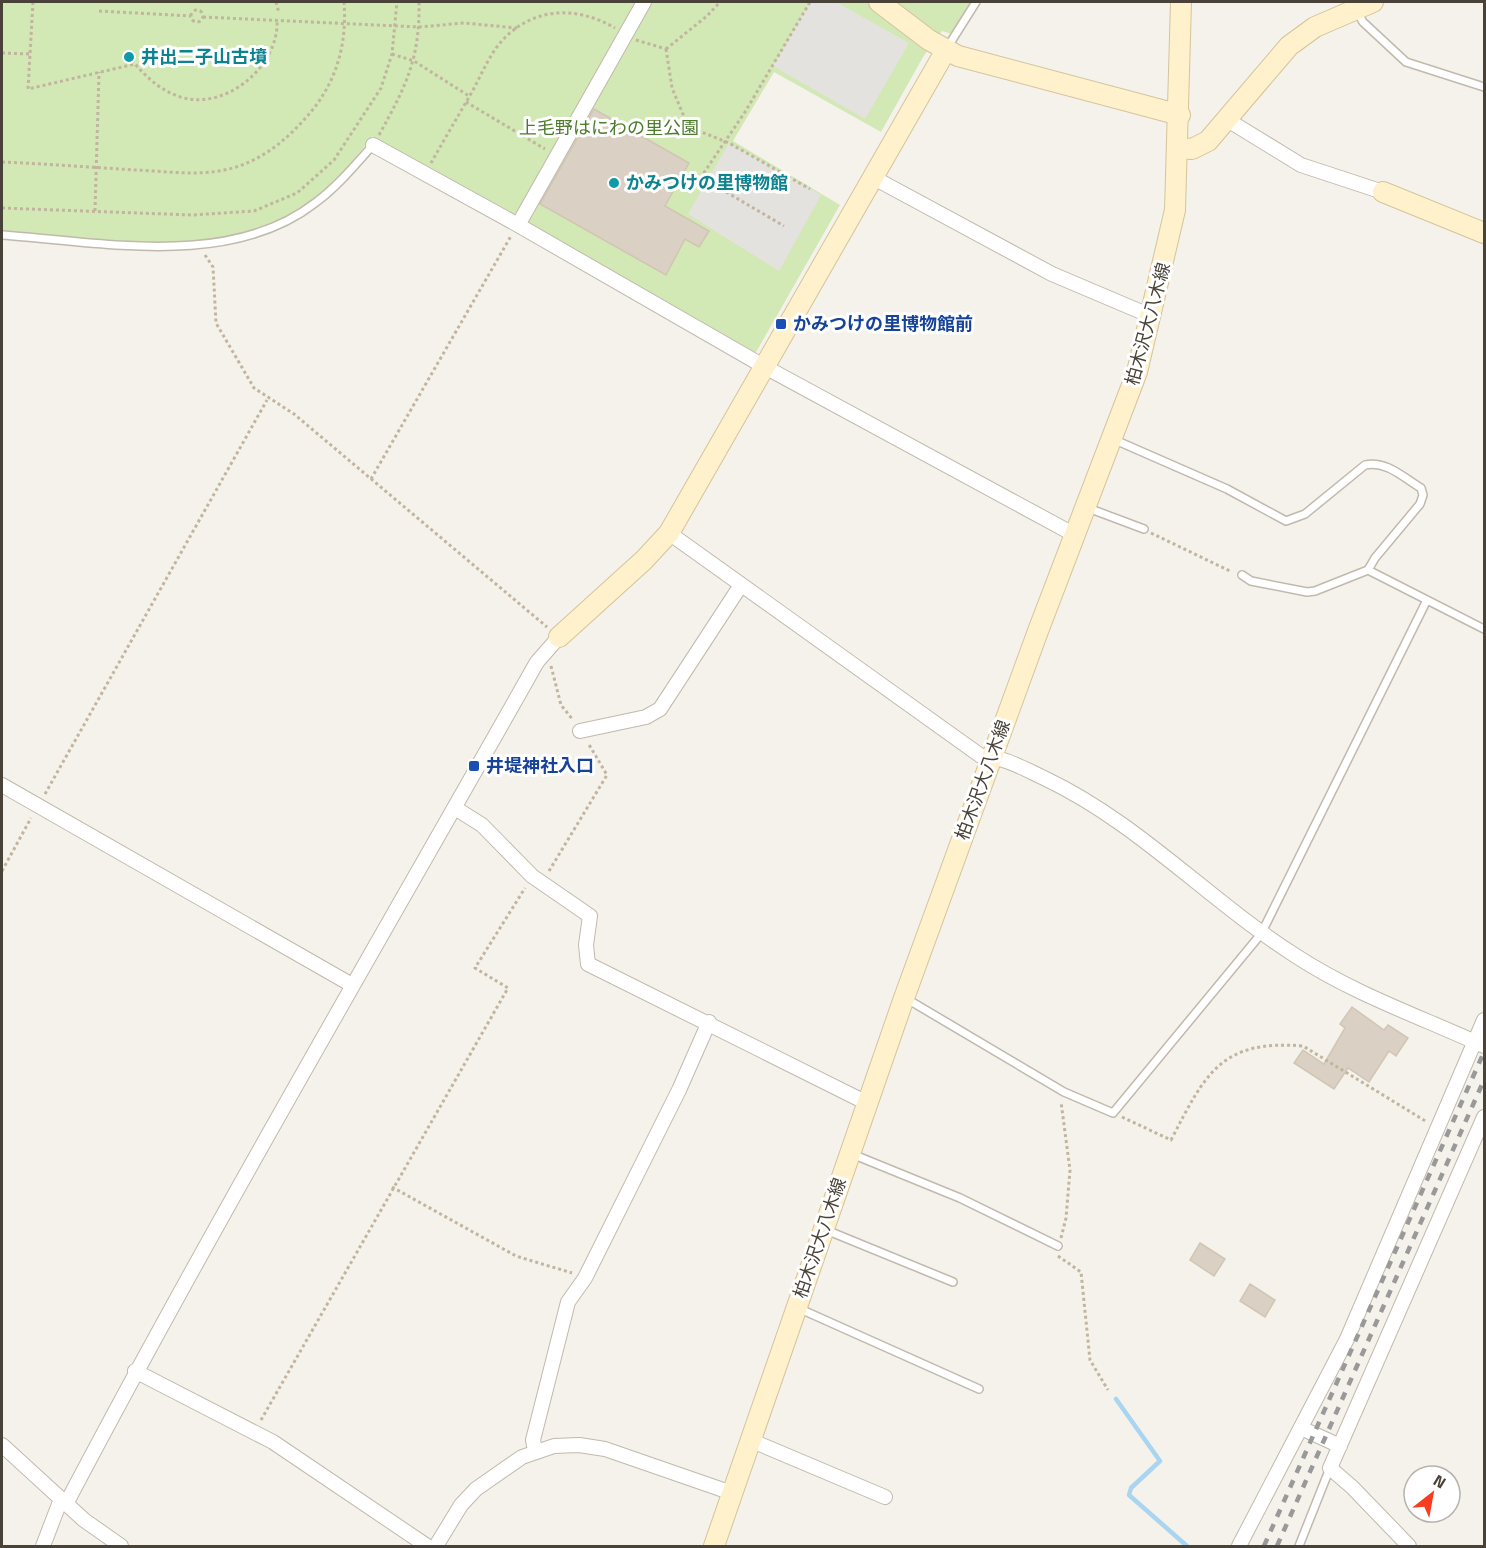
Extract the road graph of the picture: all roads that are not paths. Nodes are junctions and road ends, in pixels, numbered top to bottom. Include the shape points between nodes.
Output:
1 (644, 2) edge
2 (879, 2) edge
3 (976, 2) edge
4 (1181, 2) edge
5 (1365, 6) edge
6 (946, 50) junction
7 (1485, 87) edge
8 (1180, 115) junction
9 (1226, 119) junction
10 (373, 145) joint
11 (1178, 148) junction
12 (874, 178) junction
13 (1383, 192) joint
14 (518, 225) junction
15 (1485, 233) edge
16 (2, 235) edge
17 (1151, 315) junction
18 (765, 367) junction
19 (1112, 439) junction
20 (1086, 507) junction
21 (1144, 529) road end
22 (669, 532) junction
23 (1075, 535) junction
24 (1368, 570) junction
25 (1242, 575) road end
26 (741, 585) junction
27 (1426, 600) junction
28 (1485, 629) edge
29 (553, 644) joint
30 (580, 730) road end
31 (992, 757) junction
32 (2, 785) edge
33 (455, 808) junction
34 (1261, 934) junction
35 (352, 985) junction
36 (904, 998) junction
37 (1485, 1020) edge
38 (709, 1022) junction
39 (1480, 1044) edge
40 (867, 1103) junction
41 (1485, 1117) edge
42 (850, 1153) junction
43 (824, 1230) junction
44 (1058, 1246) road end
45 (953, 1282) dead end
46 (796, 1307) junction
47 (135, 1371) junction
48 (980, 1389) dead end
49 (1301, 1428) junction
50 (750, 1440) junction
51 (2, 1445) edge
52 (1340, 1446) junction
53 (535, 1451) junction
54 (1330, 1468) junction
55 (732, 1493) junction
56 (885, 1497) dead end
57 (63, 1502) junction
58 (43, 1546) edge
59 (121, 1546) edge
60 (427, 1546) edge
61 (436, 1546) edge
62 (714, 1546) edge
63 (1239, 1546) edge
64 (1299, 1546) edge
65 (1409, 1546) edge

1 - 14 street
2 - 6 main road
3 - 6 lane
4 - 8 main road, 柏木沢大八木線
5 - 7 lane via 1363,22 1406,62
5 - 9 main road via 1315,27 1289,45
6 - 8 main road
6 - 12 main road
8 - 11 main road, 柏木沢大八木線
9 - 11 main road via 1201,145
9 - 13 street via 1301,165
10 - 14 street
10 - 16 lane via 316,202 289,220 249,237 200,246
11 - 17 main road, 柏木沢大八木線 via 1175,210
12 - 17 street via 1052,274
12 - 18 main road
13 - 15 main road
14 - 18 street
17 - 19 main road, 柏木沢大八木線 via 1137,372
18 - 22 main road
18 - 23 street
19 - 20 main road, 柏木沢大八木線
19 - 24 lane via 1227,489 1286,521 1305,514 1365,465 1384,465 1421,488 1423,495
20 - 21 lane
20 - 23 main road, 柏木沢大八木線
22 - 26 street
22 - 29 main road
23 - 31 main road, 柏木沢大八木線
24 - 25 lane via 1307,592 1251,581
24 - 27 lane
26 - 30 street via 660,709 646,717
26 - 31 street via 957,741 981,756
27 - 28 lane
27 - 34 lane
29 - 33 street via 537,662
31 - 34 street via 1082,796 1116,818
31 - 36 main road, 柏木沢大八木線
32 - 35 street
33 - 35 street
33 - 38 street via 482,825 537,880 590,916 588,964
34 - 36 lane via 1113,1113 1064,1092
34 - 39 street via 1344,984
35 - 47 street
36 - 40 main road, 柏木沢大八木線
37 - 39 street
38 - 40 street
38 - 53 street via 585,1278 568,1302 533,1440
39 - 49 street via 1347,1339
40 - 42 main road, 柏木沢大八木線
41 - 52 street
42 - 43 main road, 柏木沢大八木線
42 - 44 lane via 960,1198
43 - 45 lane
43 - 46 main road, 柏木沢大八木線
46 - 48 lane
46 - 50 main road, 柏木沢大八木線
47 - 57 street
47 - 60 street via 254,1431
49 - 52 street
49 - 63 street
50 - 55 main road, 柏木沢大八木線
50 - 56 street
51 - 57 street
52 - 54 street
53 - 55 street via 565,1445 605,1449
53 - 61 street via 510,1464 469,1495
54 - 64 lane
54 - 65 street
55 - 62 main road, 柏木沢大八木線
57 - 58 street
57 - 59 street

